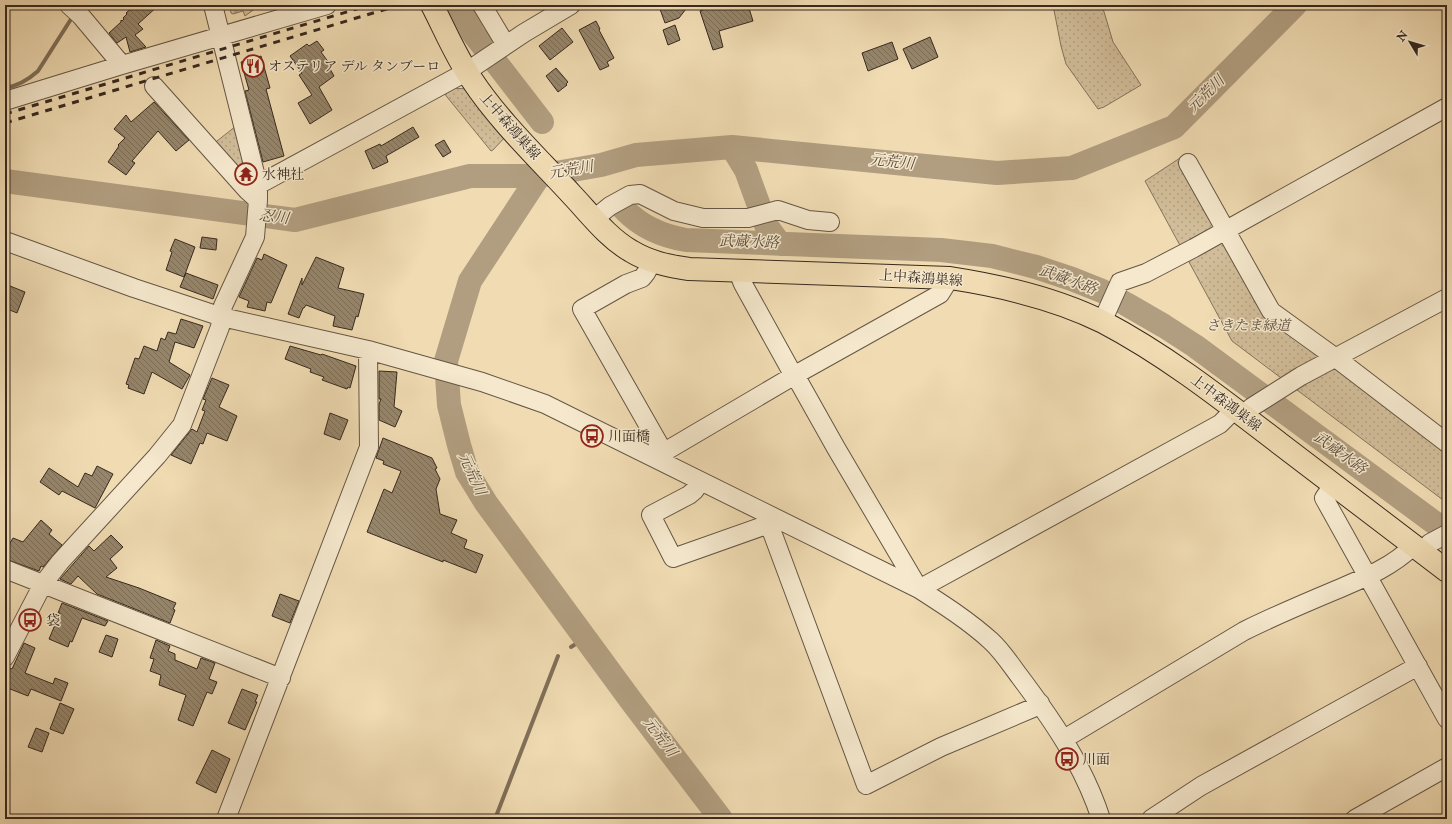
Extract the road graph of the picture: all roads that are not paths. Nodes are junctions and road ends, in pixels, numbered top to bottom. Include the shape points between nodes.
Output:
1 (70, 5) edge
2 (213, 5) edge
3 (327, 5) edge
4 (432, 5) edge
5 (482, 5) edge
6 (571, 5) edge
7 (220, 36) junction
8 (502, 48) junction
9 (122, 65) junction
10 (472, 68) junction
11 (154, 86) dead end
12 (5, 101) edge
13 (1447, 107) edge
14 (1188, 163) dead end
15 (258, 193) junction
16 (591, 215) junction
17 (830, 222) dead end
18 (1225, 230) junction
19 (5, 241) edge
20 (652, 262) junction
21 (741, 271) junction
22 (950, 278) junction
23 (1447, 298) edge
24 (1104, 315) junction
25 (222, 317) junction
26 (368, 350) junction
27 (1336, 358) junction
28 (795, 375) junction
29 (1243, 410) junction
30 (1447, 443) edge
31 (659, 456) junction
32 (700, 481) junction
33 (1333, 484) junction
34 (771, 521) junction
35 (1447, 534) edge
36 (1422, 547) junction
37 (5, 569) edge
38 (1447, 571) edge
39 (1368, 576) junction
40 (43, 584) junction
41 (919, 589) junction
42 (5, 657) edge
43 (1418, 666) junction
44 (281, 678) junction
45 (1040, 703) junction
46 (1447, 719) edge
47 (1064, 739) junction
48 (1447, 768) edge
49 (226, 819) edge
50 (1101, 819) edge
51 (1151, 819) edge
52 (1355, 819) edge

1 - 9 street
2 - 7 street
3 - 7 street
4 - 10 main road, 上中森鴻巣線
5 - 8 street
6 - 8 street
7 - 9 street
7 - 15 street
8 - 10 street
9 - 12 street
10 - 15 street
10 - 16 main road, 上中森鴻巣線 via 484,97
11 - 15 street via 247,190
13 - 18 street
14 - 18 street
15 - 25 street via 255,237 223,306
16 - 17 street via 630,195 640,194 674,211 703,218 748,218 778,210 808,220
16 - 20 main road, 上中森鴻巣線 via 629,250
18 - 24 street via 1146,273 1120,282
18 - 27 street via 1270,311
19 - 25 street
20 - 21 main road, 上中森鴻巣線 via 689,269
20 - 31 street via 642,278 626,284 582,309
21 - 22 main road, 上中森鴻巣線
21 - 28 street via 743,284
22 - 24 main road, 上中森鴻巣線 via 1019,291
22 - 28 street via 940,294
23 - 27 street
24 - 29 main road, 上中森鴻巣線 via 1176,367
25 - 26 street
25 - 40 street via 182,425
26 - 31 street via 482,382 545,404
26 - 44 street via 369,447
27 - 29 street
27 - 30 street
28 - 31 street
28 - 41 street
29 - 33 main road, 上中森鴻巣線
29 - 41 street
31 - 32 street
32 - 34 street
32 - 34 street via 689,495 651,515 673,558
33 - 36 main road, 上中森鴻巣線
33 - 39 street via 1324,498
34 - 41 street
34 - 45 street via 866,785 941,747
35 - 36 street
36 - 38 main road, 上中森鴻巣線
36 - 39 street
37 - 40 street
39 - 43 street
39 - 47 street via 1244,631
40 - 42 street
40 - 44 street
41 - 45 street via 970,622 993,642
43 - 46 street
43 - 51 street via 1206,783
44 - 49 street
45 - 47 street
47 - 50 street via 1080,767
48 - 52 street

